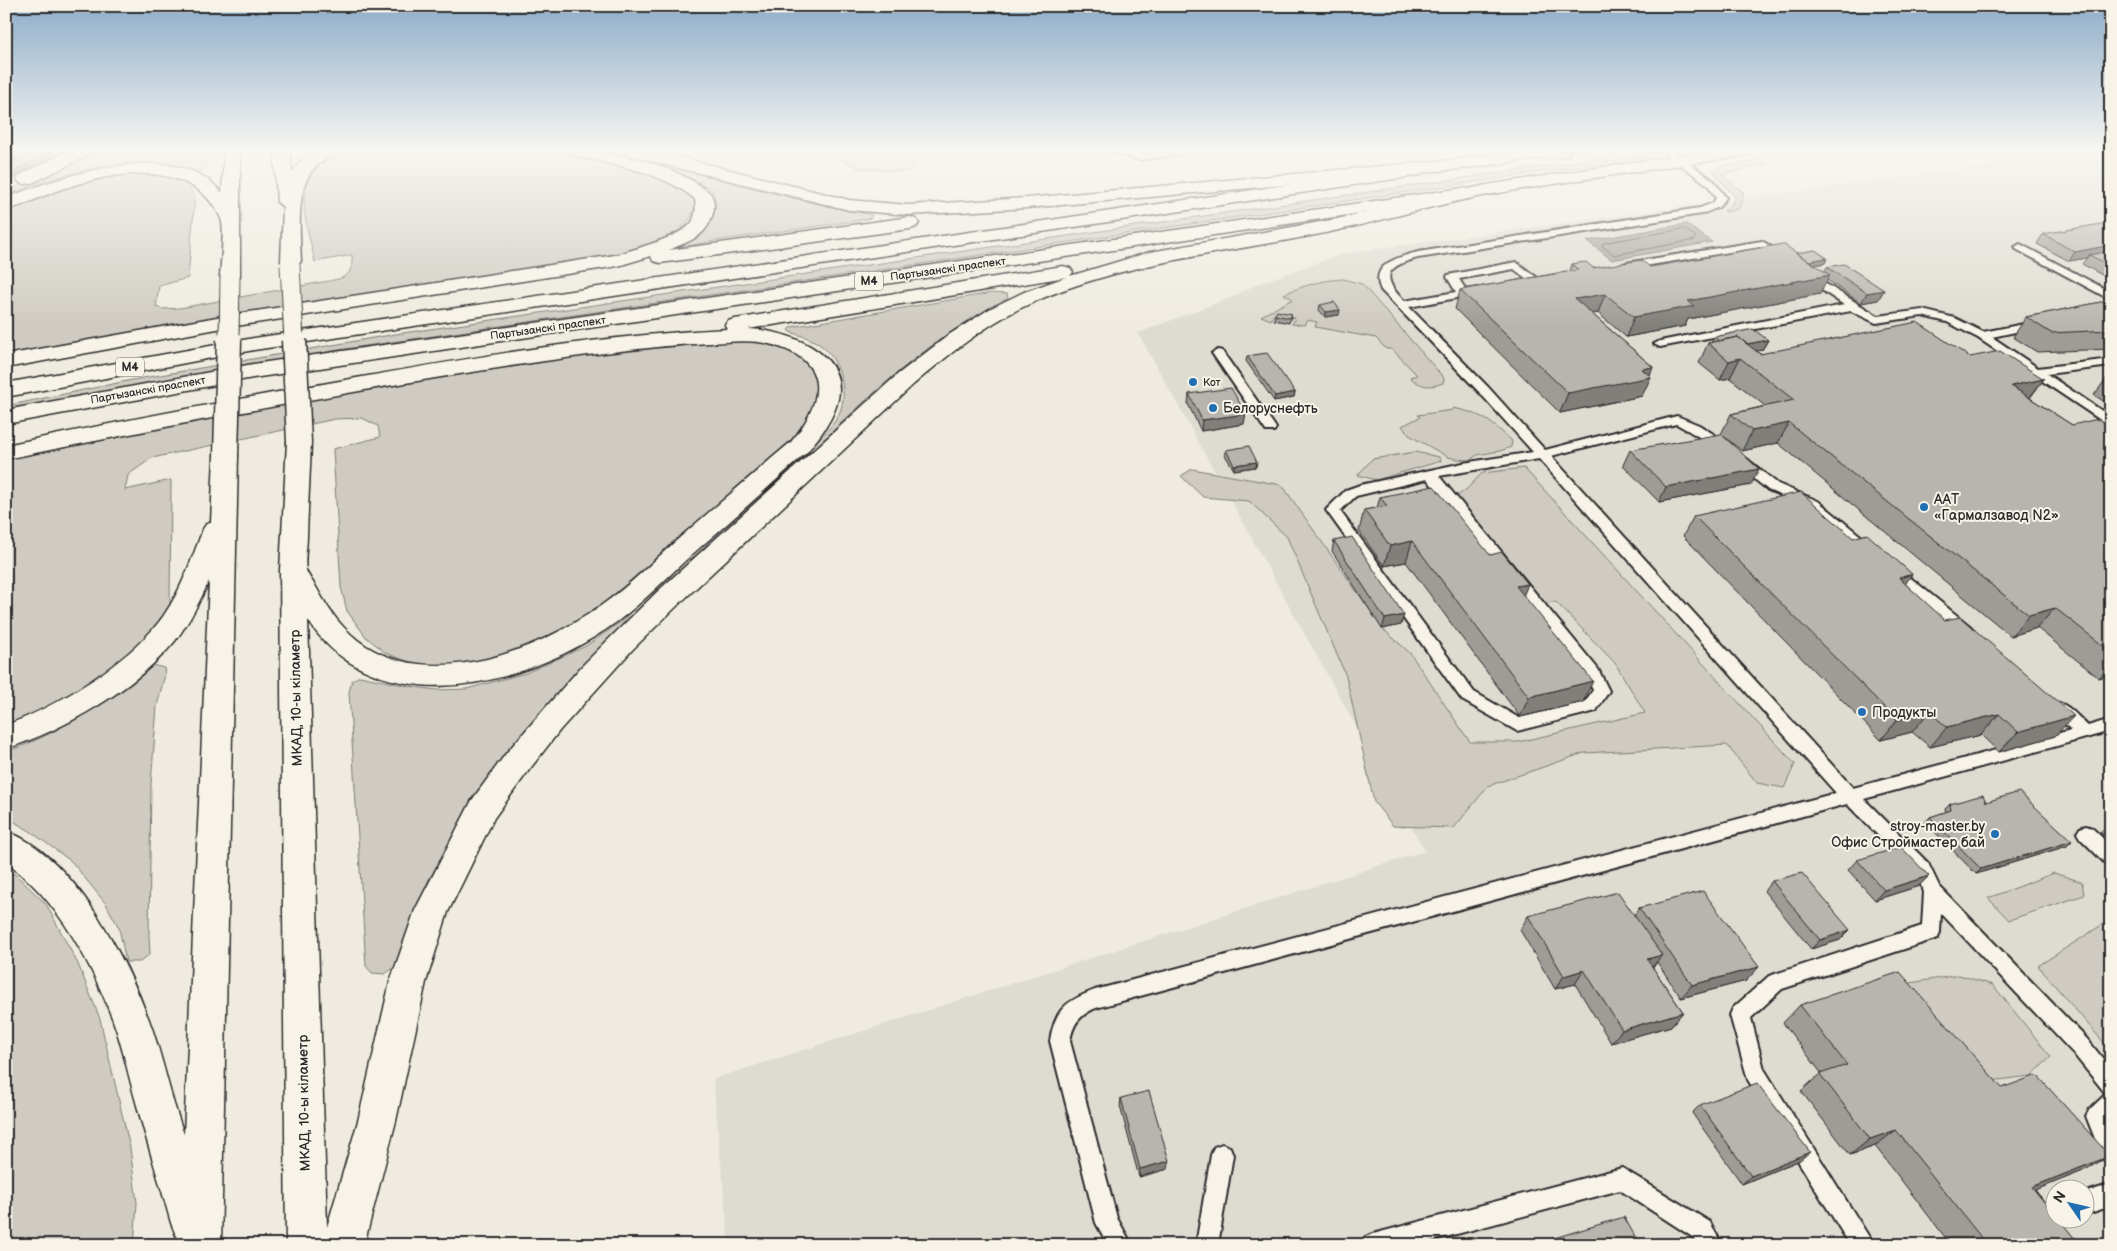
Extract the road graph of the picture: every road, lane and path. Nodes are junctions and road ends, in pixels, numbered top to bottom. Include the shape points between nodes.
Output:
1 (223, 209) edge
2 (230, 209) edge
3 (287, 209) edge
4 (293, 209) edge
5 (705, 209) edge
6 (904, 209) edge
7 (925, 209) edge
8 (991, 209) edge
9 (1155, 209) edge
10 (1354, 209) edge
11 (1403, 209) edge
12 (1706, 209) edge
13 (230, 220) junction
14 (2020, 247) dead end
15 (1167, 255) junction
16 (291, 263) junction
17 (1614, 268) edge
18 (486, 282) junction
19 (1508, 286) edge
20 (1490, 289) edge
21 (1464, 294) junction
22 (2111, 297) edge
23 (1400, 306) junction
24 (1853, 307) junction
25 (2046, 323) edge
26 (1982, 336) junction
27 (621, 344) junction
28 (1660, 344) dead end
29 (1218, 353) dead end
30 (6, 362) edge
31 (2111, 362) edge
32 (2036, 372) junction
33 (6, 390) edge
34 (6, 417) edge
35 (2111, 422) edge
36 (1270, 428) dead end
37 (6, 452) edge
38 (1541, 455) junction
39 (1430, 475) junction
40 (223, 509) junction
41 (293, 570) junction
42 (1980, 643) edge
43 (2048, 700) edge
44 (2111, 726) edge
45 (2085, 733) junction
46 (6, 737) edge
47 (1850, 796) junction
48 (2086, 833) dead end
49 (6, 845) edge
50 (2111, 858) edge
51 (1933, 892) junction
52 (2111, 1086) edge
53 (2111, 1103) edge
54 (2111, 1151) edge
55 (1222, 1155) dead end
56 (2111, 1196) edge
57 (2094, 1201) edge
58 (199, 1245) edge
59 (306, 1245) edge
60 (343, 1245) edge
61 (1121, 1245) edge
62 (1207, 1245) edge
63 (1373, 1245) edge
64 (1711, 1245) edge
65 (1863, 1245) edge

1 - 13 main road
2 - 13 main road
3 - 16 main road, МКАД, 10-ы кіламетр
4 - 16 main road
5 - 18 main road via 700,225 690,234 618,260
6 - 7 main road
8 - 18 main road
9 - 33 main road, Партызанскі праспект / М4 via 264,342
10 - 34 main road, Партызанскі праспект / М4 via 253,371
11 - 15 main road via 1337,225
12 - 23 lane via 1400,260 1387,267 1384,274 1385,288
13 - 40 main road, bridge
14 - 22 lane
15 - 27 main road
15 - 60 main road via 1078,280 1014,304 938,353 668,598 590,676 518,761 483,809 432,910 408,982 377,1121
16 - 41 main road, МКАД, 10-ы кіламетр, bridge via 300,442
17 - 24 lane via 1762,244
18 - 30 main road via 217,323
19 - 21 lane via 1540,280 1516,264 1452,277
20 - 21 lane
21 - 23 lane
23 - 38 lane via 1484,390
24 - 26 lane via 1876,320 1922,313 1951,320
24 - 28 lane
25 - 26 lane
26 - 32 lane
27 - 37 main road via 349,385
27 - 41 main road via 740,335 777,339 817,359 829,387 820,419 799,446 610,612 564,641 518,661 470,673 426,676 395,672 369,663 345,646 324,624
29 - 36 lane
31 - 32 lane
32 - 35 lane
38 - 39 lane
38 - 42 lane via 1676,420 1695,428 1710,436 1773,487 1813,504
38 - 47 lane
39 - 39 lane via 1351,493 1333,510 1468,696 1517,725 1590,707 1601,691 1592,673
40 - 46 main road via 199,573 165,634 99,689 60,713
40 - 58 main road
41 - 59 main road, МКАД, 10-ы кіламетр
43 - 45 lane
44 - 45 lane
45 - 47 lane
47 - 51 lane via 1922,869
47 - 61 lane via 1080,1005 1068,1015 1060,1041 1107,1223
48 - 50 lane
49 - 58 main road via 17,850 48,876 104,960 127,1009
51 - 52 lane via 2080,1046
51 - 65 lane via 1931,932 1776,982 1740,1015 1755,1073
53 - 54 lane via 2097,1116
55 - 62 lane
56 - 57 lane
63 - 64 lane via 1622,1179 1702,1230

